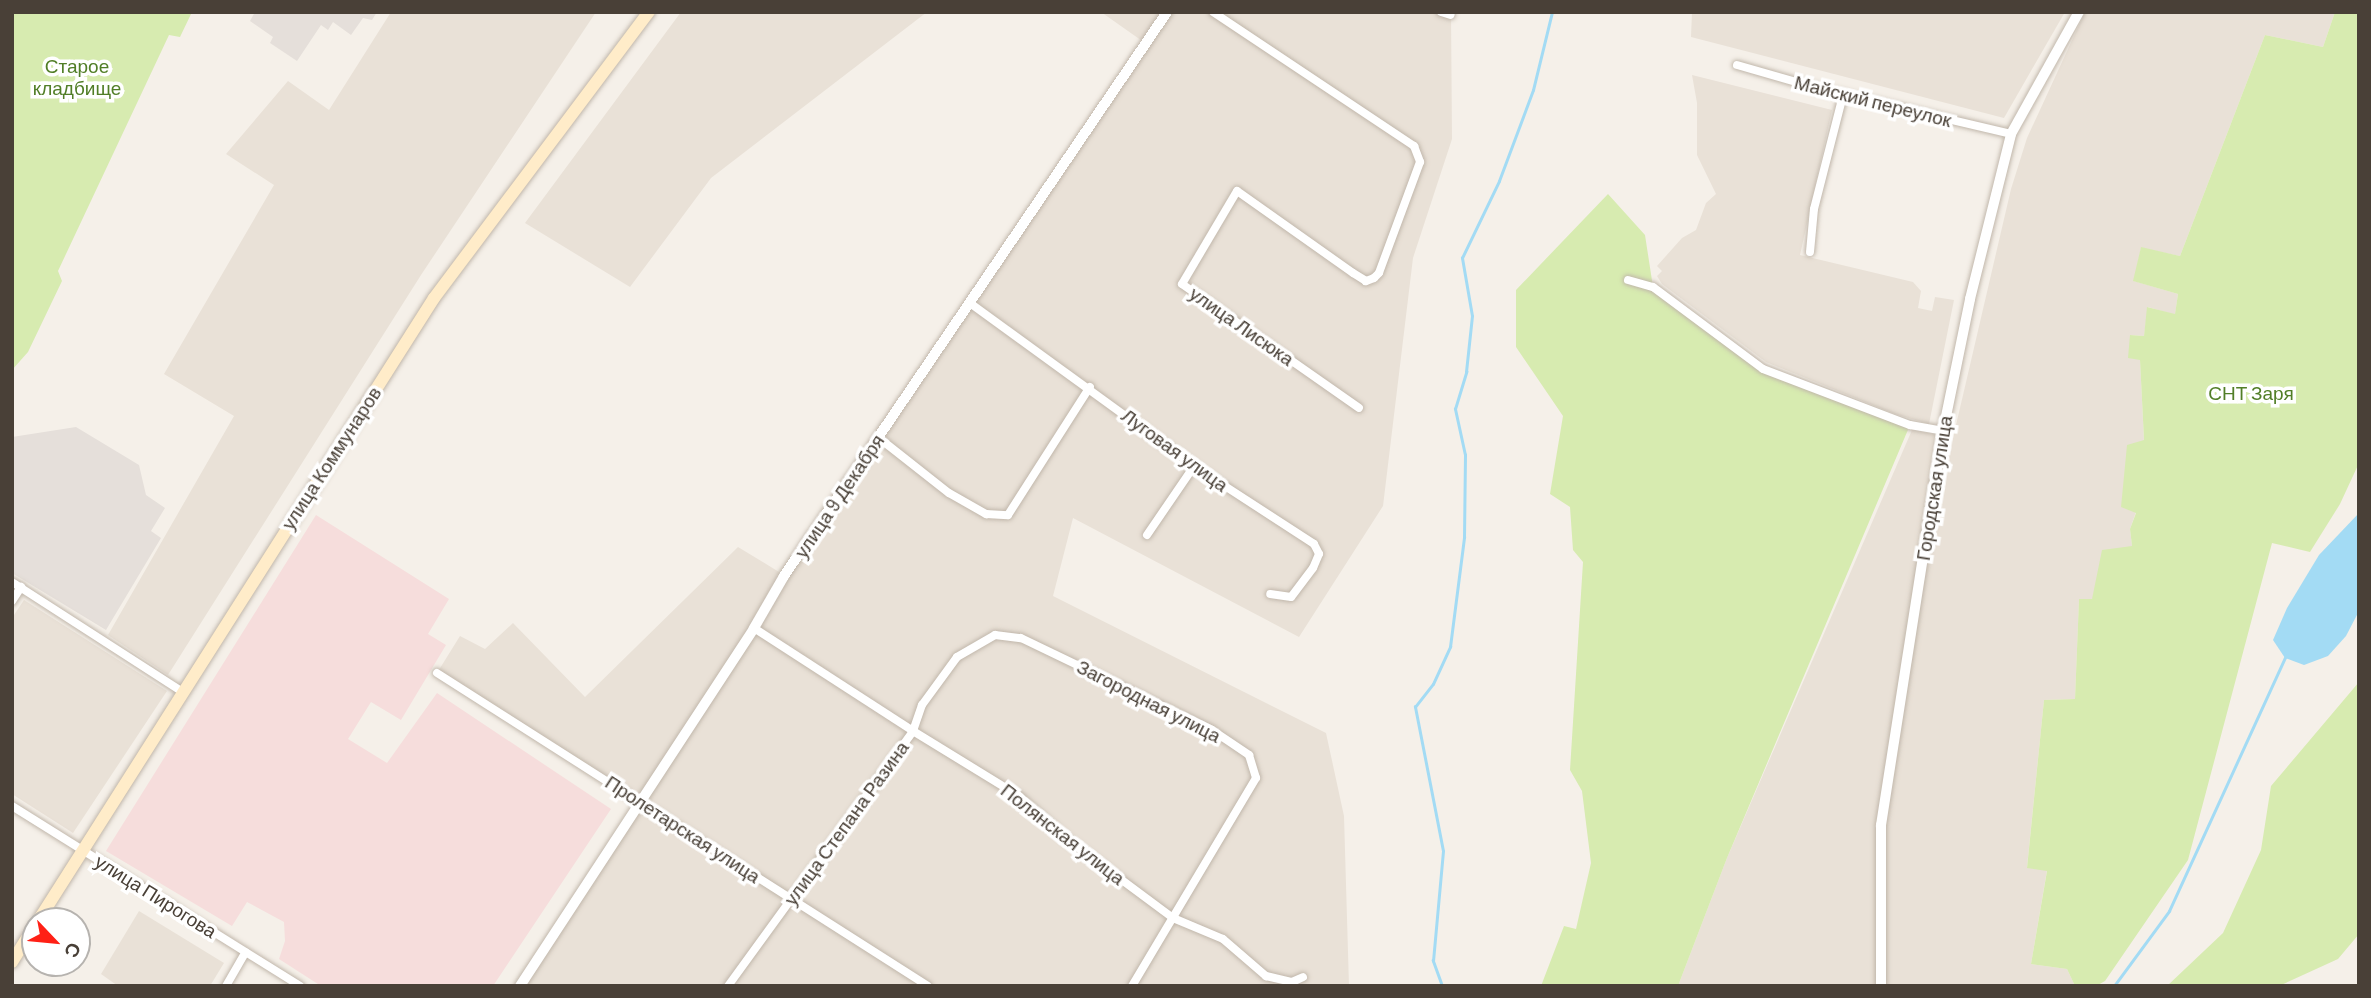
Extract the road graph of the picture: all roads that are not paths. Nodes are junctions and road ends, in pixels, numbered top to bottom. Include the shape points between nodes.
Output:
1 (649, 12) edge
2 (1167, 12) edge
3 (1213, 12) edge
4 (1441, 12) edge
5 (2079, 12) edge
6 (1451, 15) dead end
7 (1737, 65) dead end
8 (1843, 95) junction
9 (2011, 134) junction
10 (1810, 252) dead end
11 (1628, 280) dead end
12 (970, 303) junction
13 (1090, 387) junction
14 (1359, 408) dead end
15 (1943, 431) junction
16 (879, 438) junction
17 (1194, 466) junction
18 (1147, 536) dead end
19 (12, 582) edge
20 (21, 587) junction
21 (1270, 594) dead end
22 (12, 601) edge
23 (754, 628) junction
24 (957, 657) joint
25 (437, 673) dead end
26 (181, 691) junction
27 (913, 732) junction
28 (641, 802) junction
29 (12, 806) edge
30 (82, 850) junction
31 (791, 899) junction
32 (46, 907) edge
33 (1173, 918) junction
34 (246, 952) junction
35 (1303, 977) dead end
36 (226, 986) edge
37 (300, 986) edge
38 (520, 986) edge
39 (727, 986) edge
40 (928, 986) edge
41 (1132, 986) edge
42 (1881, 986) edge

1 - 26 main road, улица Коммунаров via 434,298
2 - 12 street, улица 9 Декабря
3 - 14 street, улица Лисюка via 1414,146 1420,162 1379,274 1366,281 1237,191 1182,284
4 - 6 street
5 - 9 street, Городская улица
7 - 8 street, Майский переулок
8 - 9 street, Майский переулок
8 - 10 street via 1814,209
9 - 15 street, Городская улица
11 - 15 street via 1653,287 1763,369 1910,425
12 - 13 street, Луговая улица
12 - 16 street, улица 9 Декабря
13 - 16 street via 1008,515 986,514 949,493
13 - 17 street, Луговая улица
15 - 42 street, Городская улица via 1881,825
16 - 23 street, улица 9 Декабря via 784,576
17 - 18 street
17 - 21 street, Луговая улица via 1314,544 1319,554 1313,568 1291,597
19 - 20 street
20 - 22 street
20 - 26 street
23 - 27 street, Полянская улица
23 - 28 street, улица 9 Декабря
24 - 27 street, улица Степана Разина via 922,705
24 - 33 street, Загородная улица via 995,635 1021,638 1212,730 1249,755 1256,778
25 - 28 street, Пролетарская улица
26 - 30 main road, улица Коммунаров
27 - 31 street, улица Степана Разина
27 - 33 street, Полянская улица via 1019,796 1068,840
28 - 31 street, Пролетарская улица
28 - 38 street, улица 9 Декабря
29 - 30 street, улица Пирогова
30 - 32 main road, улица Коммунаров
30 - 34 street, улица Пирогова
31 - 39 street, улица Степана Разина
31 - 40 street, Пролетарская улица
33 - 35 street, Полянская улица via 1223,939 1266,976 1292,982
33 - 41 street, Загородная улица
34 - 36 street
34 - 37 street, улица Пирогова

